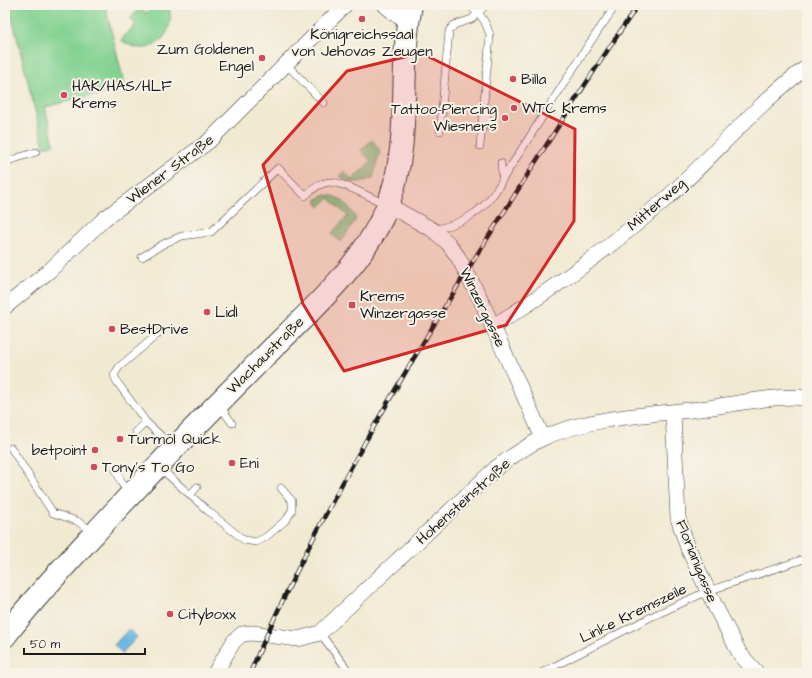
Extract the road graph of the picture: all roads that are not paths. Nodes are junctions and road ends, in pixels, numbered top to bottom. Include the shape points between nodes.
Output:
1 (345, 5) edge
2 (385, 5) edge
3 (468, 5) edge
4 (486, 5) edge
5 (616, 5) edge
6 (410, 13) edge
7 (479, 13) junction
8 (287, 65) junction
9 (807, 67) edge
10 (324, 103) dead end
11 (484, 110) junction
12 (490, 127) dead end
13 (440, 131) dead end
14 (480, 146) dead end
15 (36, 152) dead end
16 (5, 162) edge
17 (501, 164) dead end
18 (502, 180) junction
19 (388, 205) junction
20 (433, 230) junction
21 (142, 257) dead end
22 (7, 306) edge
23 (493, 326) junction
24 (158, 334) dead end
25 (807, 398) edge
26 (218, 403) junction
27 (673, 412) junction
28 (146, 422) junction
29 (232, 423) dead end
30 (136, 432) dead end
31 (543, 438) junction
32 (11, 448) dead end
33 (174, 448) junction
34 (158, 466) junction
35 (116, 470) dead end
36 (197, 487) dead end
37 (281, 488) dead end
38 (131, 494) junction
39 (191, 494) junction
40 (94, 534) junction
41 (807, 558) edge
42 (708, 591) junction
43 (320, 633) junction
44 (5, 636) edge
45 (215, 673) edge
46 (350, 673) edge
47 (541, 673) edge
48 (757, 673) edge

1 - 8 street, Wiener Straße
2 - 6 street, Wachaustraße
3 - 7 lane
4 - 7 lane
5 - 18 lane
6 - 19 main road, Wachaustraße via 402,137
7 - 11 lane via 486,23 490,36
7 - 13 lane via 472,20 454,25 449,31
8 - 10 lane
8 - 22 street, Wiener Straße via 209,141 104,219
9 - 23 street, Mitterweg via 662,201 557,284
11 - 12 lane
11 - 14 lane
15 - 16 lane
17 - 18 lane
18 - 20 lane via 491,197 468,219
19 - 20 street, Winzergasse
19 - 21 lane via 330,182 318,185 305,196 278,168 211,232 177,238
19 - 26 main road, Wachaustraße via 368,244 344,275
20 - 23 street, Winzergasse via 448,243 458,257
23 - 31 street, Winzergasse
24 - 28 lane via 119,367 114,375
25 - 27 street, Hohensteinstraße via 777,398
26 - 29 lane
26 - 33 main road, Wachaustraße
27 - 31 street, Hohensteinstraße via 589,424
27 - 42 street, Florianigasse via 678,518 688,548
28 - 30 lane
28 - 33 lane
31 - 43 street, Hohensteinstraße via 496,468
32 - 40 lane via 53,513 78,521
33 - 34 main road, Wachaustraße
34 - 38 main road, Wachaustraße
34 - 39 lane
35 - 38 lane via 122,484
36 - 39 lane
37 - 39 lane via 292,501 292,510 287,519 256,542 244,540
38 - 40 main road, Wachaustraße
40 - 44 main road, Wachaustraße
41 - 42 lane, Linke Kremszeile
42 - 47 lane, Linke Kremszeile
42 - 48 street, Florianigasse via 740,654
43 - 45 street, Hohensteinstraße via 298,639 242,634 234,641
43 - 46 lane

